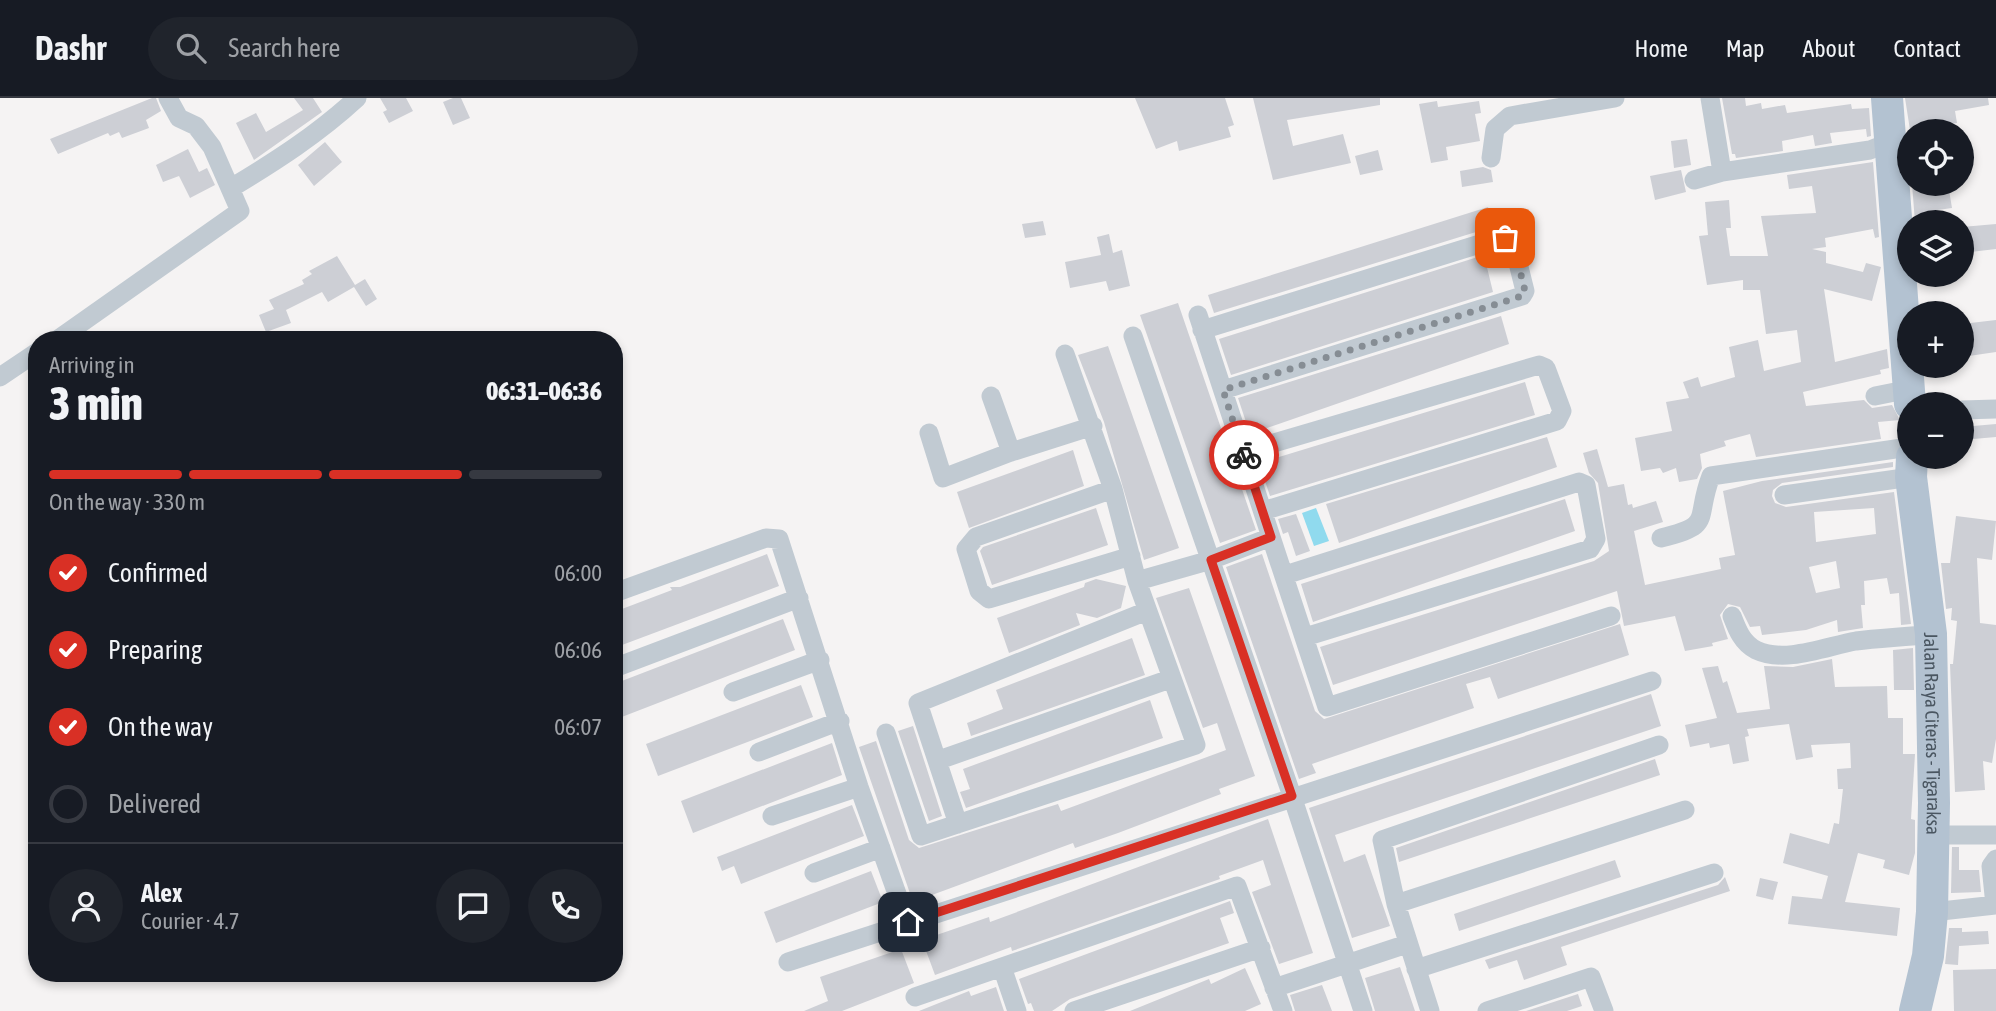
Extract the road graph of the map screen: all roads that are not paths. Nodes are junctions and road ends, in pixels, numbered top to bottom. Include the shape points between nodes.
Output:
1 (168, 98) edge
2 (357, 98) edge
3 (1615, 98) edge
4 (1710, 98) edge
5 (1886, 98) edge
6 (1890, 142) junction
7 (1491, 158) dead end
8 (1722, 172) junction
9 (1694, 180) dead end
10 (231, 188) junction
11 (70, 331) edge
12 (1133, 336) dead end
13 (1065, 354) dead end
14 (28, 358) edge
15 (0, 377) edge
16 (1223, 390) junction
17 (1910, 392) edge
18 (991, 396) dead end
19 (1875, 396) dead end
20 (1897, 397) edge
21 (1996, 409) edge
22 (1974, 410) edge
23 (1093, 426) junction
24 (929, 433) dead end
25 (1011, 452) junction
26 (1243, 452) junction
27 (1897, 461) edge
28 (1897, 464) edge
29 (1912, 469) edge
30 (1112, 489) junction
31 (1784, 495) dead end
32 (1263, 511) junction
33 (1271, 537) junction
34 (1661, 538) dead end
35 (1131, 556) junction
36 (1211, 560) junction
37 (1284, 575) junction
38 (1137, 582) junction
39 (623, 590) edge
40 (799, 598) junction
41 (1147, 611) junction
42 (1731, 615) dead end
43 (1611, 616) dead end
44 (1931, 634) junction
45 (1305, 637) junction
46 (820, 660) junction
47 (623, 664) edge
48 (1170, 679) junction
49 (1652, 681) dead end
50 (733, 692) dead end
51 (840, 721) junction
52 (886, 733) dead end
53 (1659, 745) dead end
54 (759, 752) dead end
55 (939, 760) junction
56 (859, 787) junction
57 (1292, 796) junction
58 (1685, 810) dead end
59 (772, 817) dead end
60 (958, 824) junction
61 (1934, 835) junction
62 (1996, 835) edge
63 (881, 848) junction
64 (1996, 859) edge
65 (814, 873) dead end
66 (1714, 873) dead end
67 (1396, 904) junction
68 (1996, 905) edge
69 (1932, 912) junction
70 (908, 922) junction
71 (1407, 944) junction
72 (1261, 948) junction
73 (788, 962) dead end
74 (1348, 962) junction
75 (1002, 967) junction
76 (1416, 969) junction
77 (1274, 988) junction
78 (915, 997) dead end
79 (1017, 1011) edge
80 (1074, 1011) edge
81 (1283, 1011) edge
82 (1363, 1011) edge
83 (1430, 1011) edge
84 (1487, 1011) edge
85 (1604, 1011) edge
86 (1915, 1011) edge

1 - 10 street via 179,118 196,127 212,147
2 - 10 street via 292,151
3 - 7 street via 1510,116 1495,129
4 - 8 street
5 - 6 main road
6 - 8 street via 1870,150
6 - 17 main road
8 - 9 street
10 - 11 street via 240,211
12 - 36 street
13 - 23 street
14 - 15 street
16 - 16 street via 1522,296 1525,291 1513,243 1499,238 1200,322
16 - 26 street
18 - 25 street
19 - 20 street
21 - 22 street
23 - 25 street
23 - 30 street
24 - 25 street via 943,478
26 - 32 street
26 - 32 street via 1539,365 1546,368 1562,411 1557,421
27 - 34 street via 1711,476 1695,528
28 - 31 street
29 - 44 main road, Jalan Raya Citeras - Tigaraksa
30 - 35 street
30 - 35 street via 976,537 966,549 979,591 989,599
32 - 33 street
33 - 36 street
33 - 37 street
35 - 38 street
36 - 38 street
36 - 57 street
37 - 45 street
37 - 45 street via 1578,482 1586,485 1596,539 1590,549
38 - 41 street
39 - 40 street via 773,536 780,540
40 - 46 street
40 - 47 street
41 - 48 street
41 - 55 street via 919,703
42 - 44 street via 1741,636 1756,650 1784,655 1857,641
43 - 45 street via 1327,707
44 - 61 main road, Jalan Raya Citeras - Tigaraksa
46 - 50 street
46 - 51 street
48 - 55 street
48 - 60 street via 1196,745
49 - 57 street
51 - 54 street
51 - 56 street
52 - 60 street via 920,836
53 - 67 street via 1382,839
55 - 60 street
56 - 59 street
56 - 63 street
57 - 70 street
57 - 74 street
58 - 67 street
61 - 62 street
61 - 69 main road, Jalan Raya Citeras - Tigaraksa
63 - 65 street
63 - 70 street
64 - 68 street via 1991,866
66 - 76 street
67 - 71 street
68 - 69 street
69 - 86 main road, Jalan Raya Citeras - Tigaraksa via 1928,956
70 - 73 street
71 - 74 street
71 - 76 street
72 - 75 street via 1237,886
72 - 77 street
72 - 80 street
74 - 77 street
74 - 82 street
75 - 78 street
75 - 79 street
76 - 83 street
77 - 81 street
84 - 85 street via 1591,977

